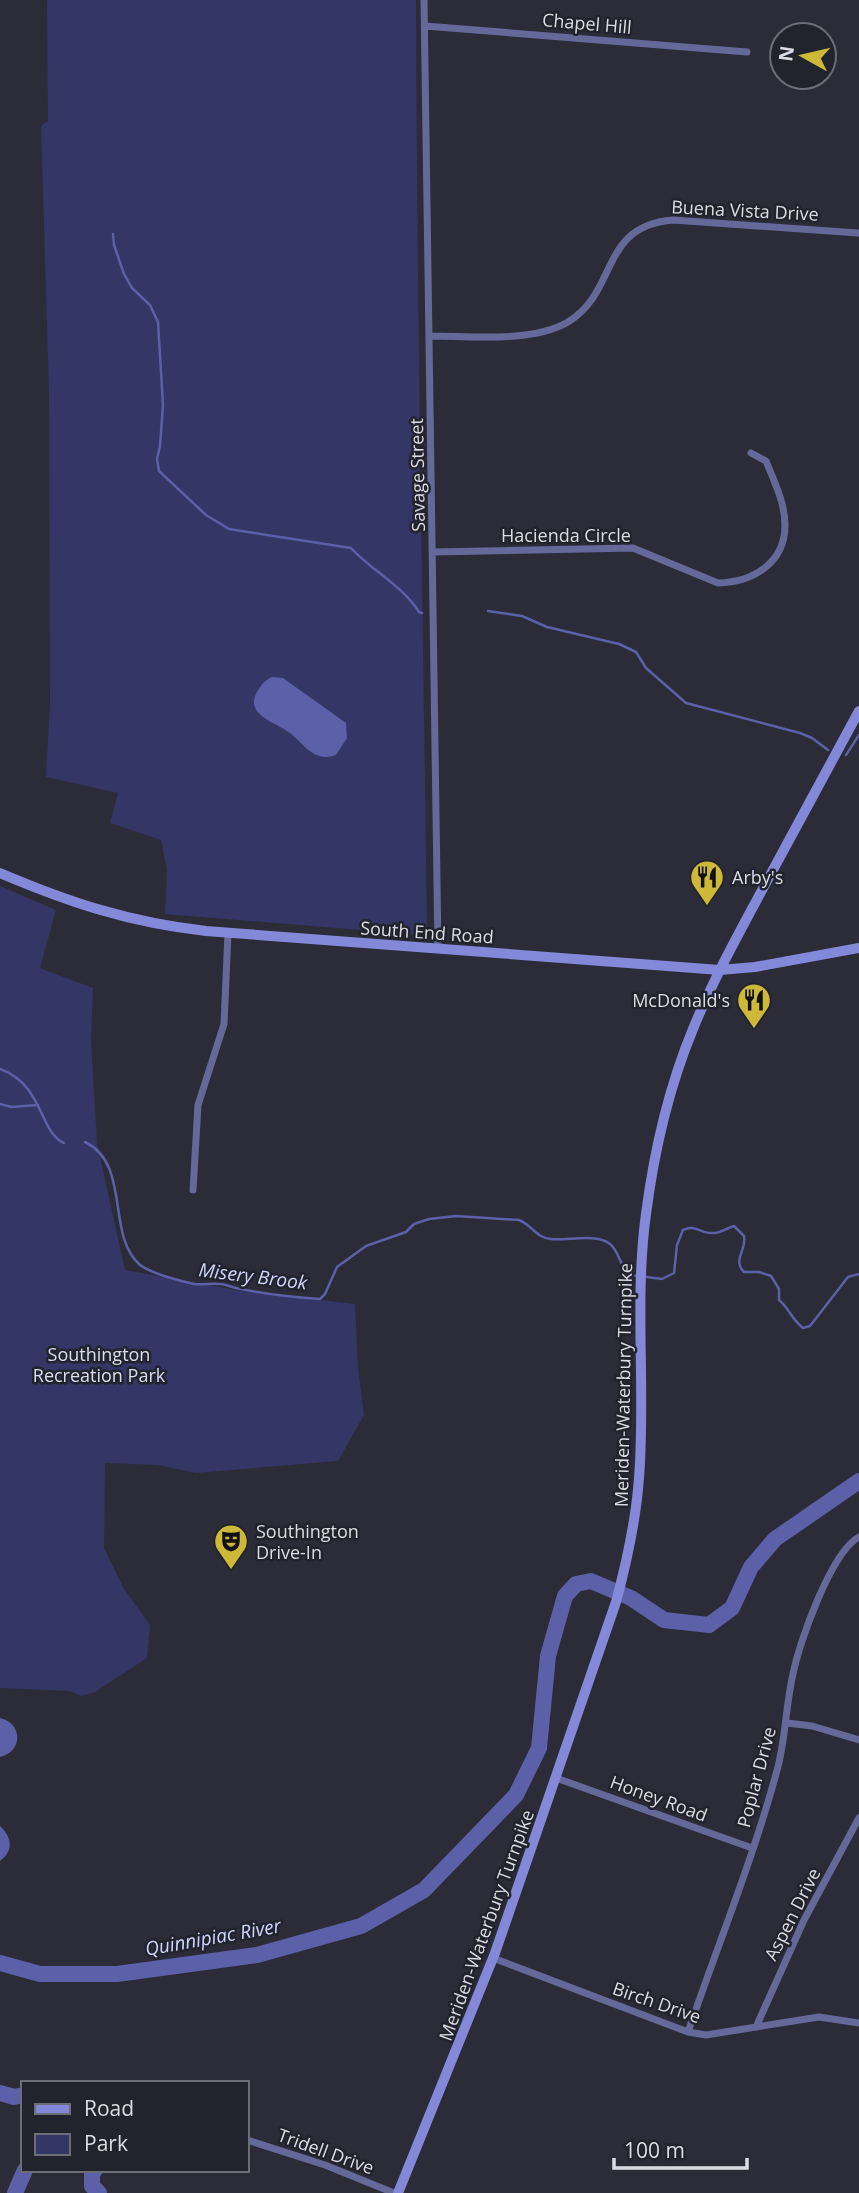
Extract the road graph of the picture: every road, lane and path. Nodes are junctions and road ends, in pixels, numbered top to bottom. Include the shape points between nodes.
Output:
1 (424, 0) edge
2 (425, 26) junction
3 (747, 52) dead end
4 (858, 233) edge
5 (430, 337) junction
6 (751, 453) dead end
7 (433, 552) junction
8 (859, 711) edge
9 (0, 873) edge
10 (228, 933) junction
11 (859, 948) edge
12 (438, 949) junction
13 (720, 970) junction
14 (193, 1190) dead end
15 (859, 1537) edge
16 (787, 1723) junction
17 (859, 1740) edge
18 (556, 1778) junction
19 (859, 1818) edge
20 (752, 1848) junction
21 (493, 1958) junction
22 (859, 2023) edge
23 (757, 2027) junction
24 (688, 2032) junction
25 (248, 2140) edge
26 (396, 2193) edge

1 - 2 street, Savage Street
2 - 3 street, Chapel Hill
2 - 5 street, Savage Street
4 - 5 street, Buena Vista Drive via 657,221 622,243 596,294 568,322 527,335
5 - 7 street, Savage Street
6 - 7 street, Hacienda Circle via 766,461 785,525 775,557 750,578 718,583 633,548
7 - 12 street, Savage Street
8 - 13 main road, Meriden-Waterbury Turnpike
9 - 10 main road, South End Road via 111,915
10 - 12 main road, South End Road
10 - 14 street via 224,1024 198,1105
11 - 13 main road, South End Road
12 - 13 main road, South End Road
13 - 18 main road, Meriden-Waterbury Turnpike via 692,1031 665,1117 649,1194 640,1269 635,1522 621,1583
15 - 16 street, Poplar Drive via 837,1562 820,1594 792,1675
16 - 17 street
16 - 20 street, Poplar Drive
18 - 20 street, Honey Road
18 - 21 main road, Meriden-Waterbury Turnpike
19 - 23 street, Aspen Drive via 804,1920
20 - 24 street, Poplar Drive
21 - 24 street, Birch Drive
21 - 26 main road, Meriden-Waterbury Turnpike
22 - 23 street, Birch Drive via 819,2017
23 - 24 street, Birch Drive via 706,2035
25 - 26 street, Tridell Drive

